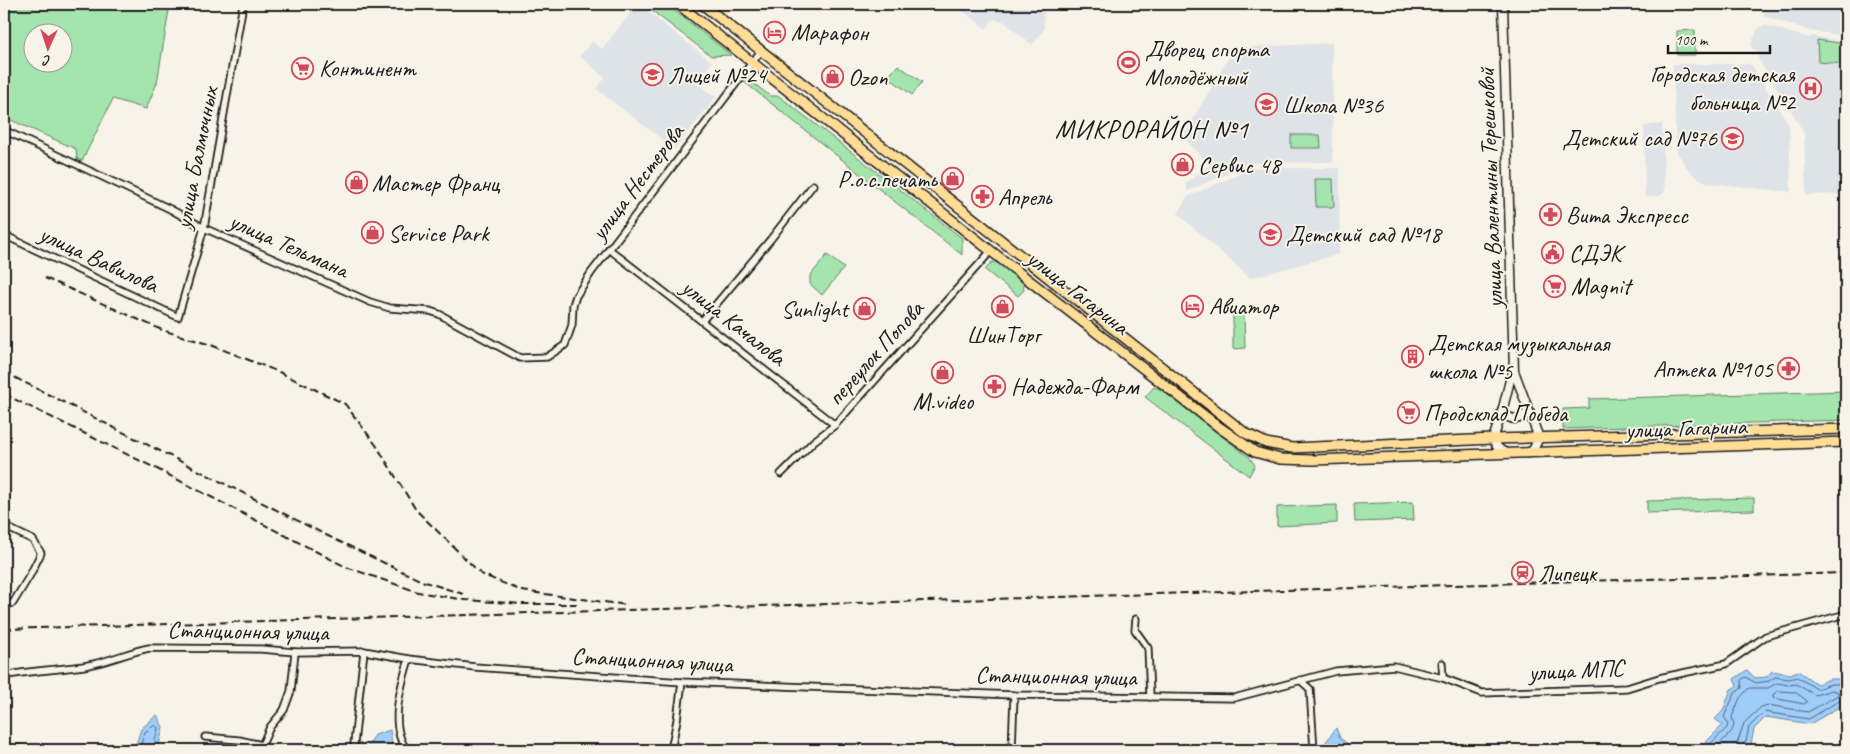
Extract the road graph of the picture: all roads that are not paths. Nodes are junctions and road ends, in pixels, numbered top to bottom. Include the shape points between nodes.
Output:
1 (243, 4) edge
2 (678, 4) edge
3 (702, 4) edge
4 (1503, 4) edge
5 (761, 51) junction
6 (752, 62) junction
7 (4, 130) edge
8 (813, 185) dead end
9 (204, 228) junction
10 (4, 236) edge
11 (609, 249) junction
12 (991, 250) junction
13 (178, 316) joint
14 (702, 321) junction
15 (1131, 343) junction
16 (565, 345) joint
17 (1123, 353) junction
18 (1514, 371) junction
19 (1510, 380) junction
20 (1518, 380) junction
21 (1502, 412) junction
22 (1528, 412) junction
23 (835, 425) junction
24 (1846, 429) edge
25 (1797, 431) junction
26 (1538, 438) junction
27 (1493, 439) junction
28 (1846, 442) edge
29 (1798, 444) junction
30 (1528, 453) junction
31 (1509, 454) junction
32 (781, 474) dead end
33 (4, 526) edge
34 (4, 605) edge
35 (1846, 614) edge
36 (1136, 619) dead end
37 (364, 651) junction
38 (295, 652) junction
39 (409, 659) junction
40 (1442, 663) dead end
41 (4, 676) edge
42 (1443, 678) junction
43 (1300, 680) junction
44 (682, 682) junction
45 (1014, 695) junction
46 (1150, 697) junction
47 (205, 737) dead end
48 (354, 744) dead end
49 (8, 750) edge
50 (29, 750) edge
51 (407, 750) edge
52 (671, 750) edge
53 (1012, 750) edge
54 (1314, 750) edge

1 - 9 street, улица Балмочных
2 - 6 main road, улица Гагарина
3 - 5 main road, улица Гагарина
4 - 18 main road, улица Валентины Терешковой
5 - 6 street, улица Нестерова
5 - 15 main road, улица Гагарина
6 - 11 street, улица Нестерова
6 - 12 main road, улица Гагарина
7 - 9 street, улица Тельмана
8 - 14 street
9 - 13 street, улица Балмочных
9 - 16 street, улица Тельмана via 370,302 439,314 520,358 547,357
10 - 13 street, улица Вавилова
11 - 14 street, улица Качалова
11 - 16 street, улица Нестерова via 576,296
12 - 17 main road, улица Гагарина
12 - 23 street, переулок Попова
14 - 23 street, улица Качалова
15 - 17 main road
15 - 27 main road, улица Гагарина via 1245,433 1266,443 1292,448
17 - 31 main road, улица Гагарина via 1255,452 1280,459
18 - 19 main road, улица Валентины Терешковой
18 - 20 main road, улица Валентины Терешковой
19 - 20 main road via 1516,377
19 - 21 main road, улица Валентины Терешковой
20 - 22 main road, улица Валентины Терешковой
21 - 22 main road via 1515,420
21 - 27 main road, улица Валентины Терешковой
22 - 26 main road, улица Валентины Терешковой
23 - 32 street, переулок Попова
24 - 25 main road, улица Гагарина
25 - 26 main road, улица Гагарина
25 - 29 main road
26 - 27 main road, улица Гагарина
26 - 30 main road
27 - 31 main road via 1501,451
28 - 29 main road, улица Гагарина
29 - 30 main road, улица Гагарина
30 - 31 main road, улица Гагарина
33 - 34 street via 32,540 41,552 12,603
35 - 42 street, улица МПС via 1766,636 1726,664 1626,688 1482,693
36 - 46 street via 1135,630 1148,648
37 - 38 street, Станционная улица
37 - 39 street, Станционная улица
37 - 48 street
38 - 41 street, Станционная улица via 149,648 88,665
38 - 47 street via 291,691 284,710 270,727 262,744
39 - 44 street, Станционная улица
39 - 51 street via 401,686 397,724
40 - 42 street
42 - 43 street, улица МПС via 1394,666 1336,671
43 - 46 street, Станционная улица via 1234,698
43 - 54 street via 1310,689
44 - 45 street, Станционная улица
44 - 52 street
45 - 46 street, Станционная улица
45 - 53 street
49 - 50 street

